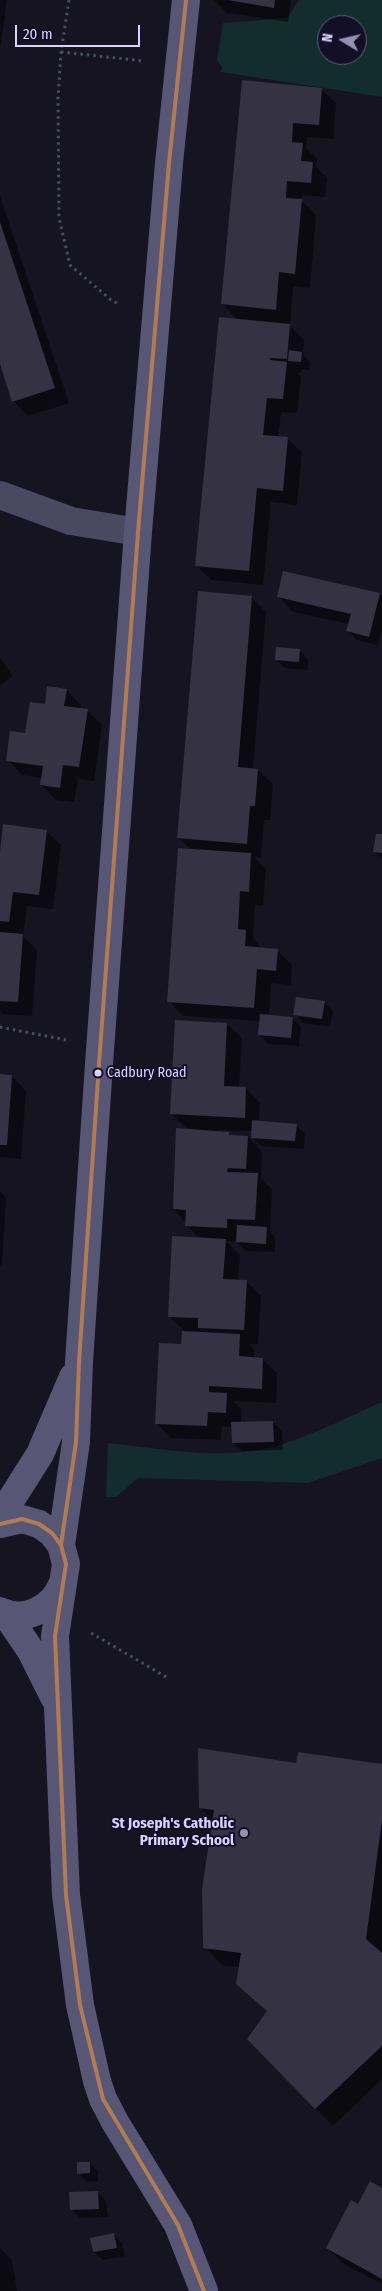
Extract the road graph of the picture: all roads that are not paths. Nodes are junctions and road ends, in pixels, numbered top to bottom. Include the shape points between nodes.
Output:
1 (186, 0) edge
2 (0, 495) edge
3 (138, 532) junction
4 (79, 1362) junction
5 (0, 1517) edge
6 (0, 1524) edge
7 (61, 1545) junction
8 (65, 1579) junction
9 (3, 1612) edge
10 (58, 1708) junction
11 (204, 2291) edge

1 - 3 main road
2 - 3 street via 71,521
3 - 4 main road
4 - 5 main road via 40,1454
4 - 7 main road via 76,1442
6 - 7 main road via 22,1519 39,1524
7 - 8 main road via 66,1564
8 - 9 main road via 58,1595 36,1612 21,1615
8 - 10 main road via 55,1636
9 - 10 main road via 31,1651
10 - 11 main road via 66,1895 80,2005 97,2081 115,2122 178,2225

